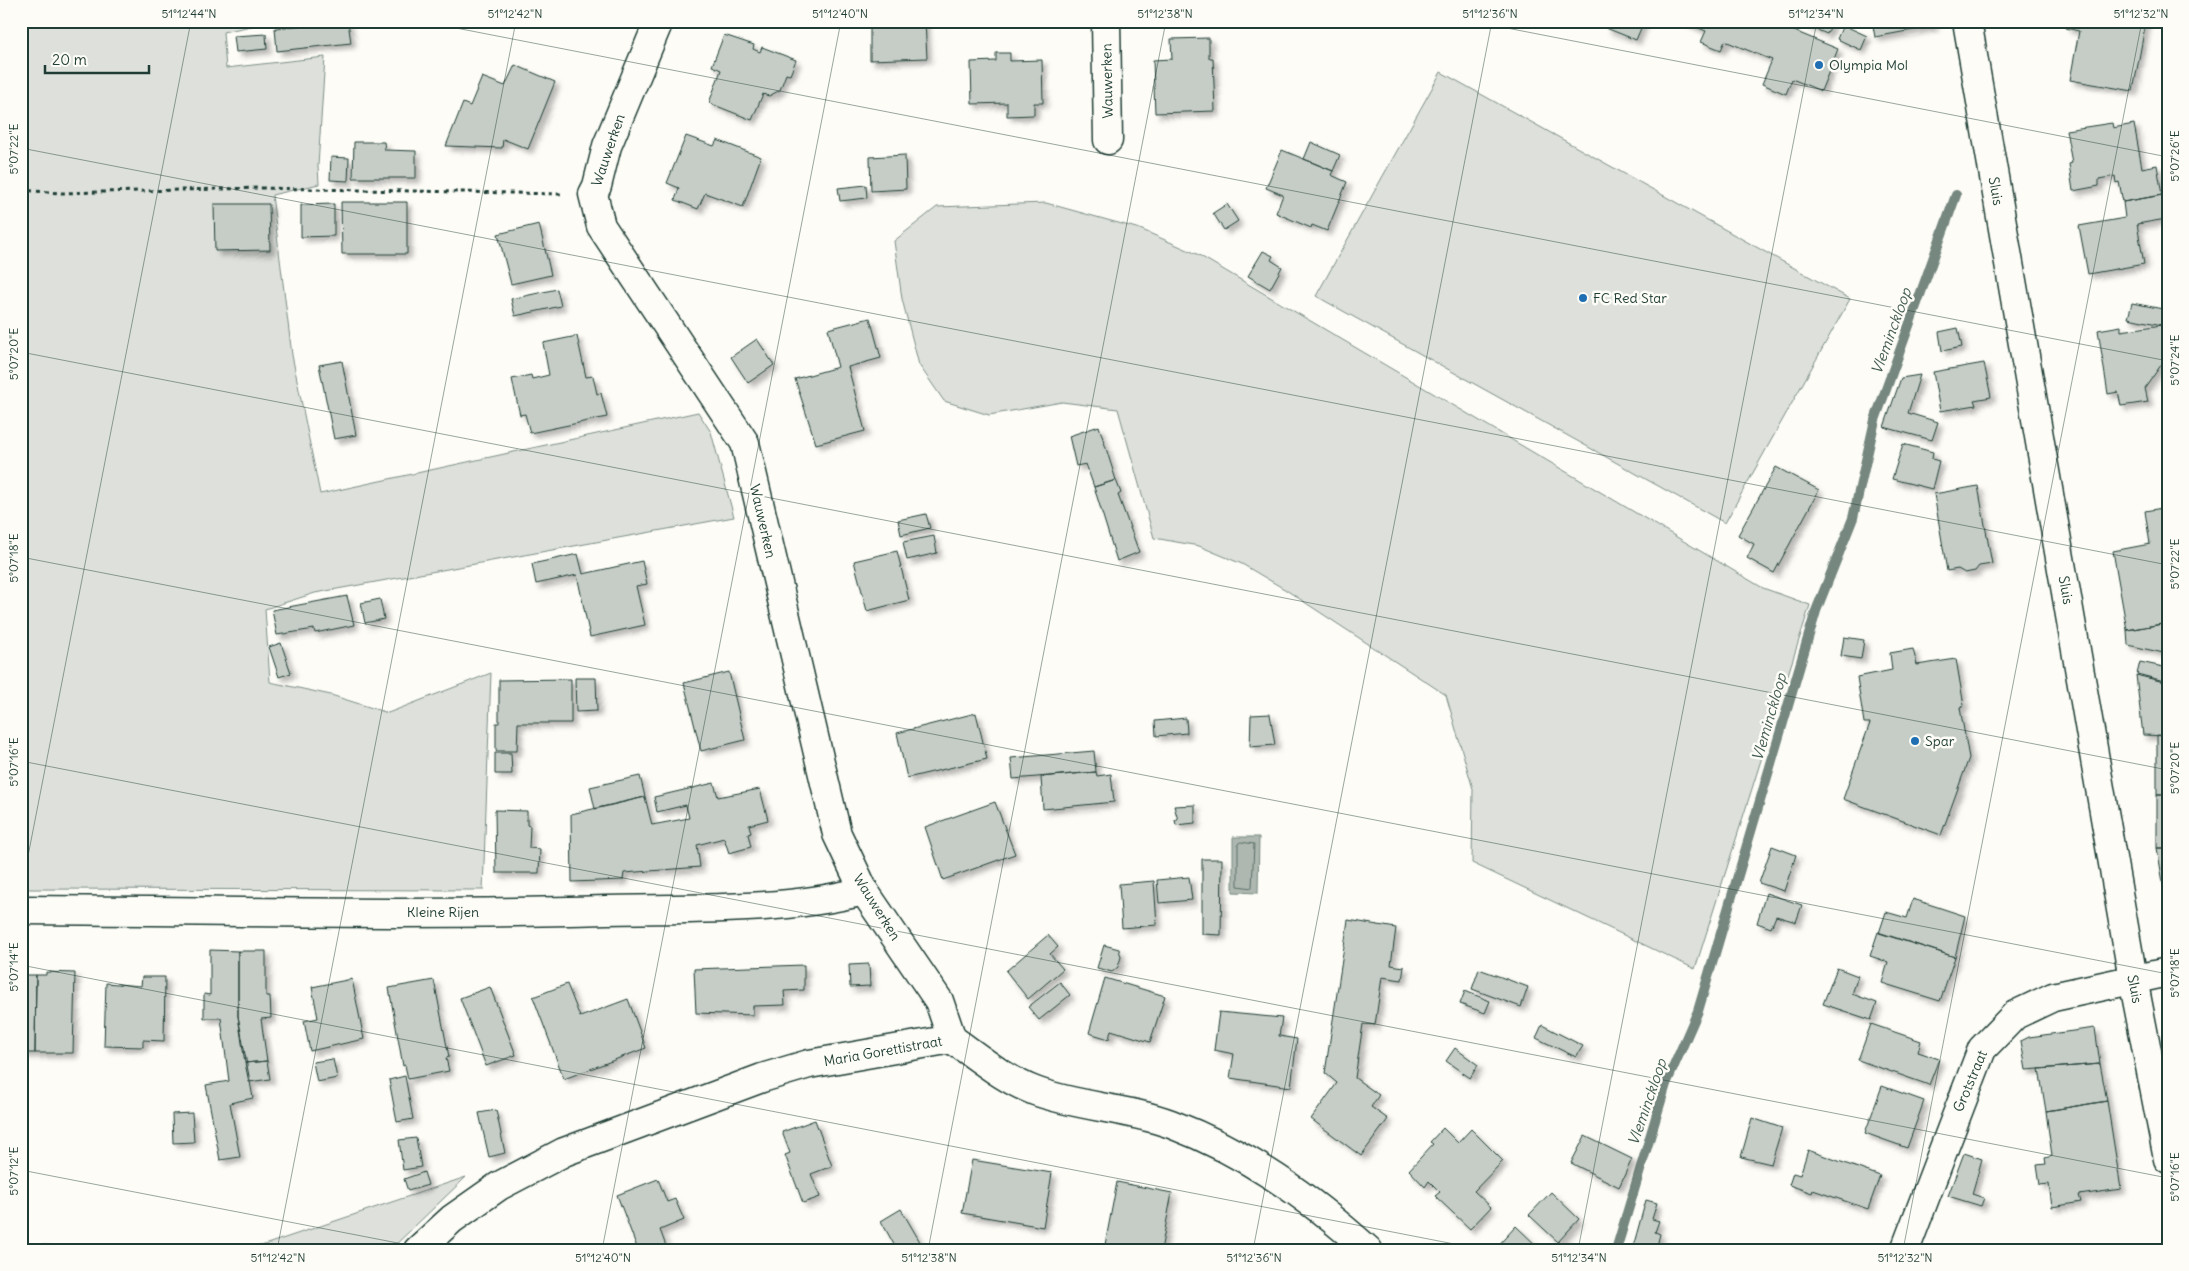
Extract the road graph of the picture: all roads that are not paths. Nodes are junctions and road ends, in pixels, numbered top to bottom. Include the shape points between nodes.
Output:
1 (659, 21) edge
2 (1106, 21) edge
3 (1967, 21) edge
4 (1108, 140) dead end
5 (864, 891) junction
6 (21, 910) edge
7 (2168, 972) edge
8 (2133, 978) junction
9 (952, 1039) junction
10 (2168, 1159) edge
11 (418, 1250) edge
12 (1368, 1250) edge
13 (1905, 1250) edge

1 - 5 street, Wauwerken via 607,146 593,194 600,226 745,443 837,834
2 - 4 street, Wauwerken
3 - 8 street, Sluis
5 - 6 street, Kleine Rijen via 825,901 531,912
5 - 9 street, Wauwerken via 939,1001
7 - 8 street, Grotstraat
8 - 10 street, Sluis
8 - 13 street, Grotstraat via 2053,997 2015,1016 1982,1049
9 - 11 street, Maria Gorettistraat via 809,1064 762,1078 564,1152 500,1186 452,1219
9 - 12 street, Maria Gorettistraat via 1008,1079 1036,1091 1170,1124 1224,1147 1278,1178

